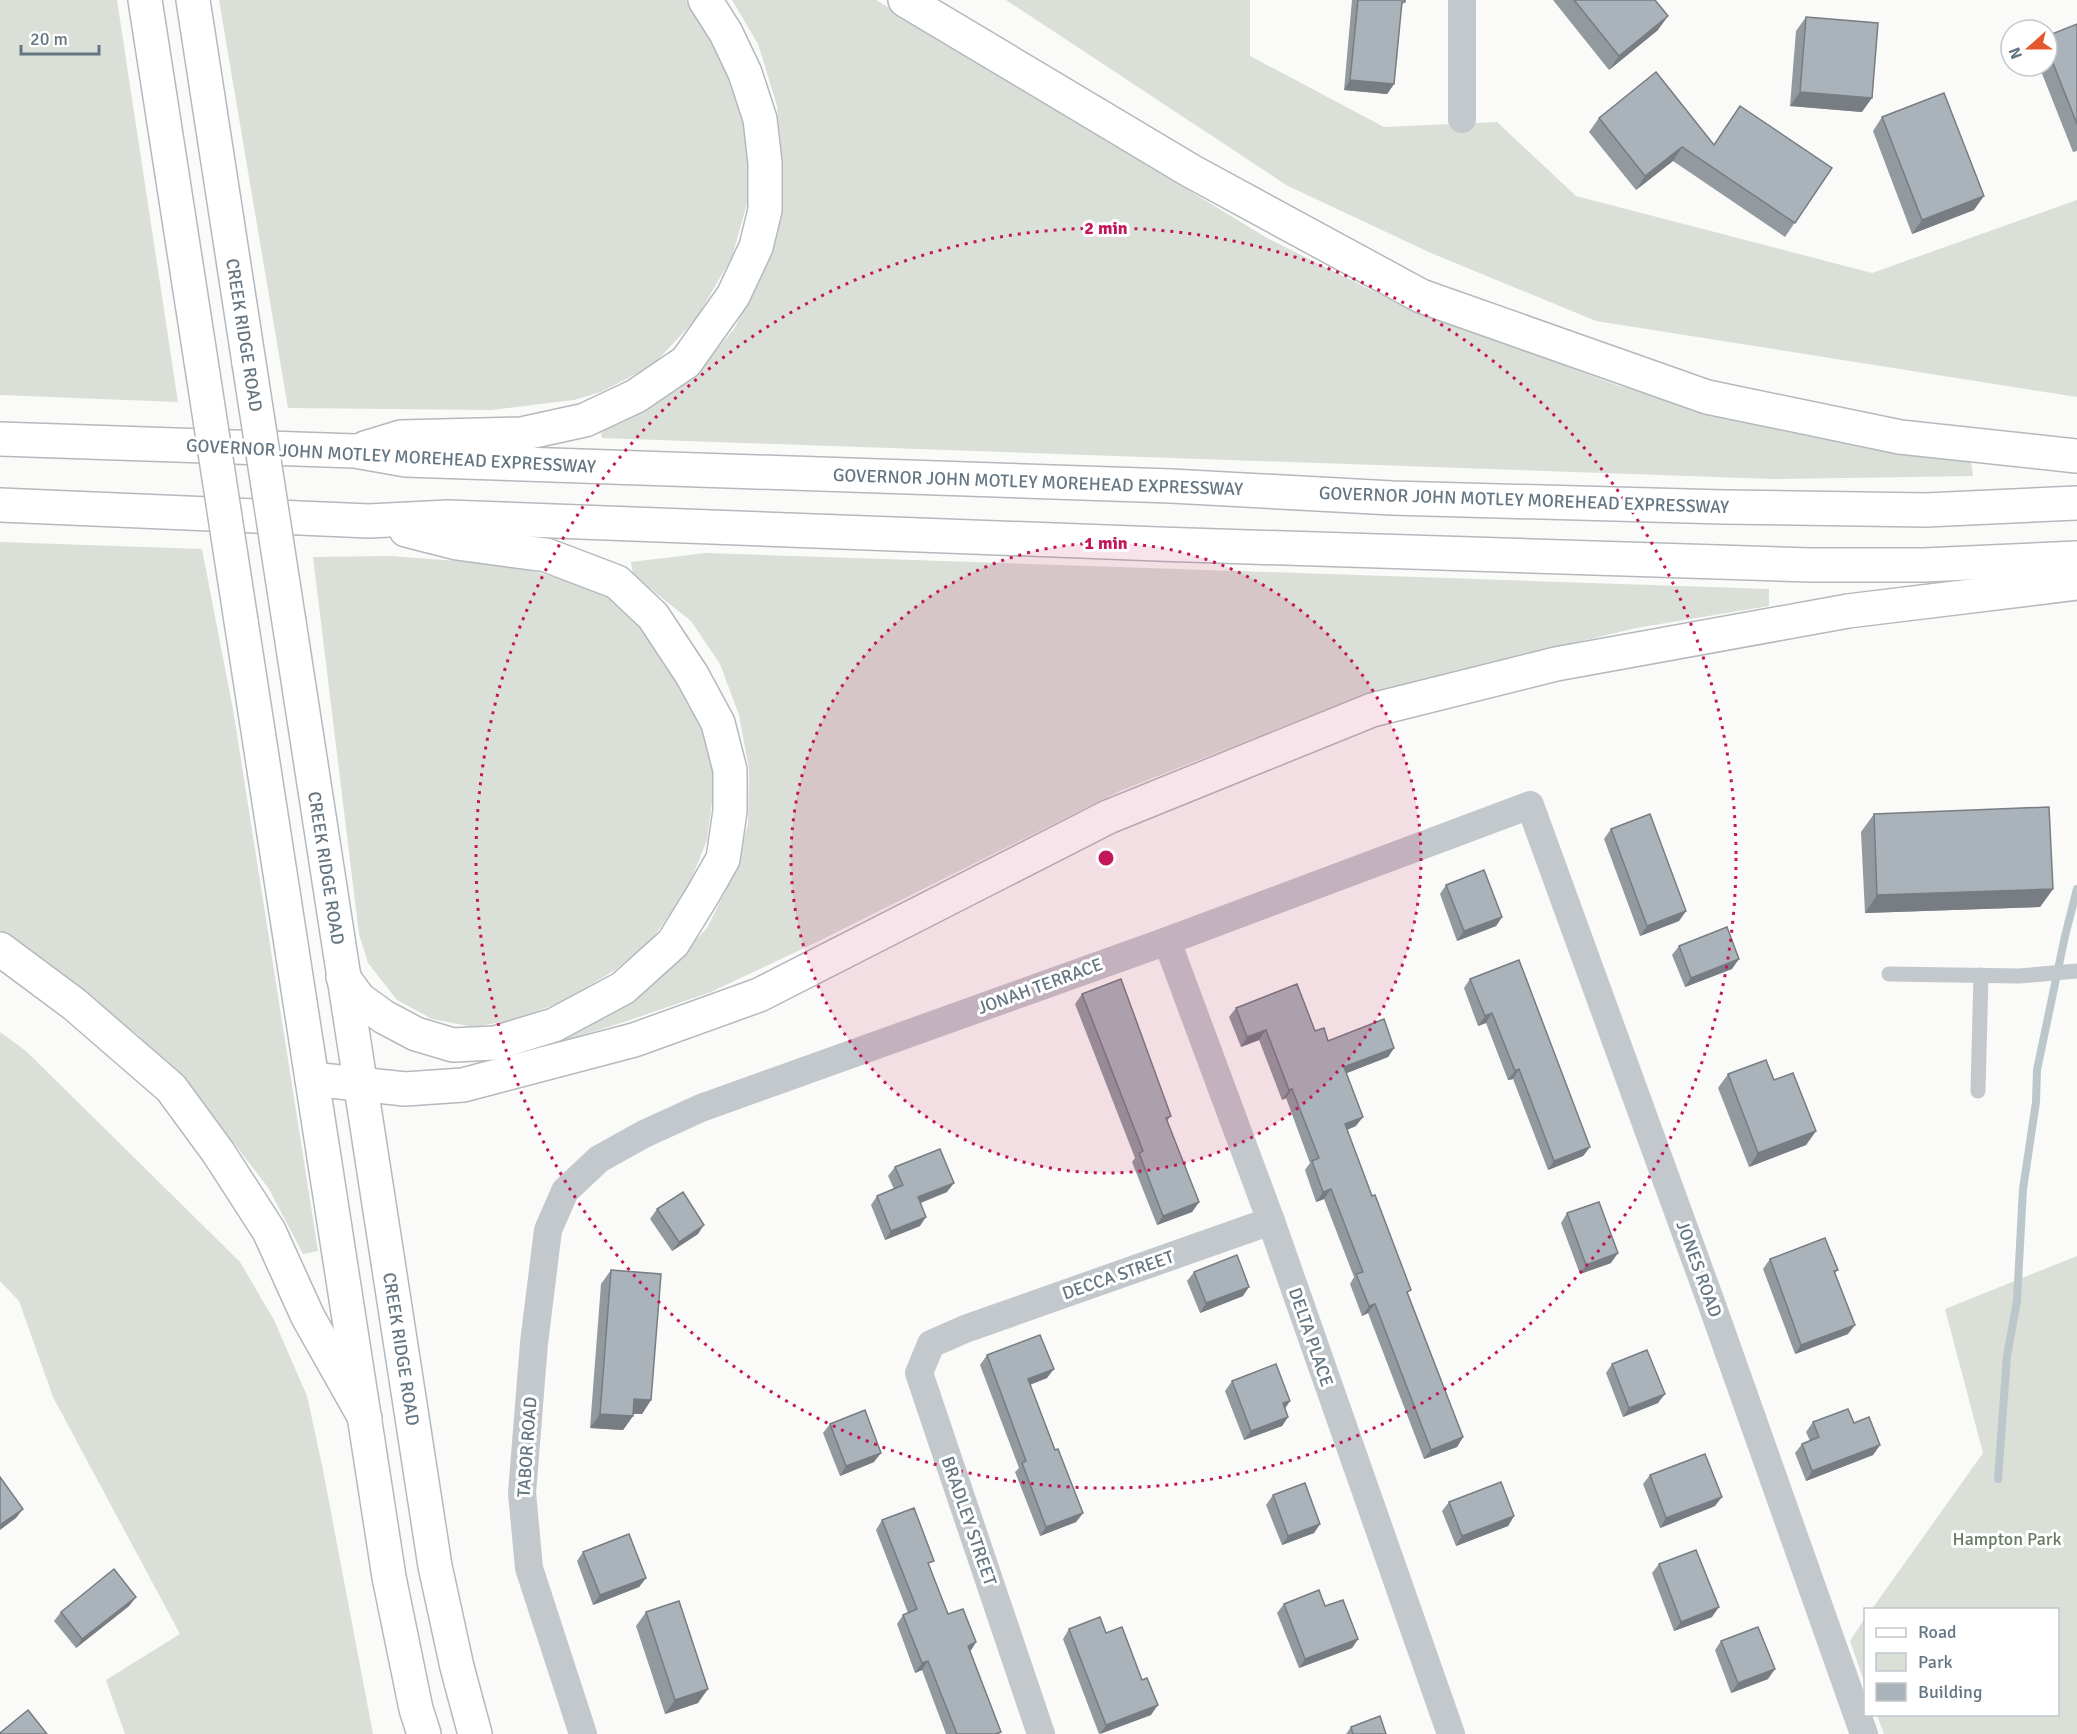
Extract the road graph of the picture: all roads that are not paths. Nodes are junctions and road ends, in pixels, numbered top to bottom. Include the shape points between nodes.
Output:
1 (145, 0) edge
2 (193, 0) edge
3 (705, 0) edge
4 (905, 0) edge
5 (1462, 0) edge
6 (1462, 119) dead end
7 (0, 439) edge
8 (355, 451) junction
9 (2077, 456) edge
10 (2077, 503) edge
11 (0, 505) edge
12 (369, 521) junction
13 (2077, 558) edge
14 (2077, 583) edge
15 (1530, 805) joint
16 (1167, 941) junction
17 (0, 950) edge
18 (2077, 971) edge
19 (1889, 974) dead end
20 (1980, 975) junction
21 (343, 977) junction
22 (312, 1079) junction
23 (362, 1086) junction
24 (1978, 1091) dead end
25 (565, 1191) joint
26 (1271, 1221) junction
27 (965, 1329) joint
28 (365, 1418) junction
29 (424, 1734) edge
30 (475, 1734) edge
31 (583, 1734) edge
32 (1041, 1734) edge
33 (1451, 1734) edge
34 (1864, 1734) edge

1 - 22 main road, bridge
2 - 21 main road, CREEK RIDGE ROAD, bridge
3 - 8 main road via 745,73 760,119 765,210 756,247 734,296 686,362 636,396 585,420 520,435 401,437
4 - 9 main road via 1191,171 1421,296 1707,397 1900,437
5 - 6 street
7 - 8 main road, GOVERNOR JOHN MOTLEY MOREHEAD EXPRESSWAY
8 - 10 main road, GOVERNOR JOHN MOTLEY MOREHEAD EXPRESSWAY via 406,460 1171,486 1392,498 1926,510
11 - 12 main road
12 - 13 main road via 448,517 1811,565
12 - 21 main road via 457,543 546,555 617,582 653,616 718,723 730,770 730,811 723,859 673,943 623,988 554,1025 495,1043 453,1045 416,1034 384,1017 359,999
14 - 23 main road via 1848,611 1556,664 1372,710 1108,817 759,995 634,1040 463,1085 405,1089
15 - 16 street, JONAH TERRACE
15 - 34 street, JONES ROAD
16 - 25 street, JONAH TERRACE via 701,1108 599,1159
16 - 26 street, DELTA PLACE
17 - 28 main road via 74,1004 171,1088 268,1231 308,1317
18 - 20 lane
19 - 20 lane
20 - 24 lane
21 - 23 main road, CREEK RIDGE ROAD
22 - 23 main road
22 - 28 main road
23 - 30 main road, CREEK RIDGE ROAD via 435,1566
25 - 31 street, TABOR ROAD via 548,1230 522,1493 530,1568
26 - 27 street, DECCA STREET
26 - 33 street, DELTA PLACE
27 - 32 street, BRADLEY STREET via 932,1344 919,1373
28 - 29 main road via 389,1577

